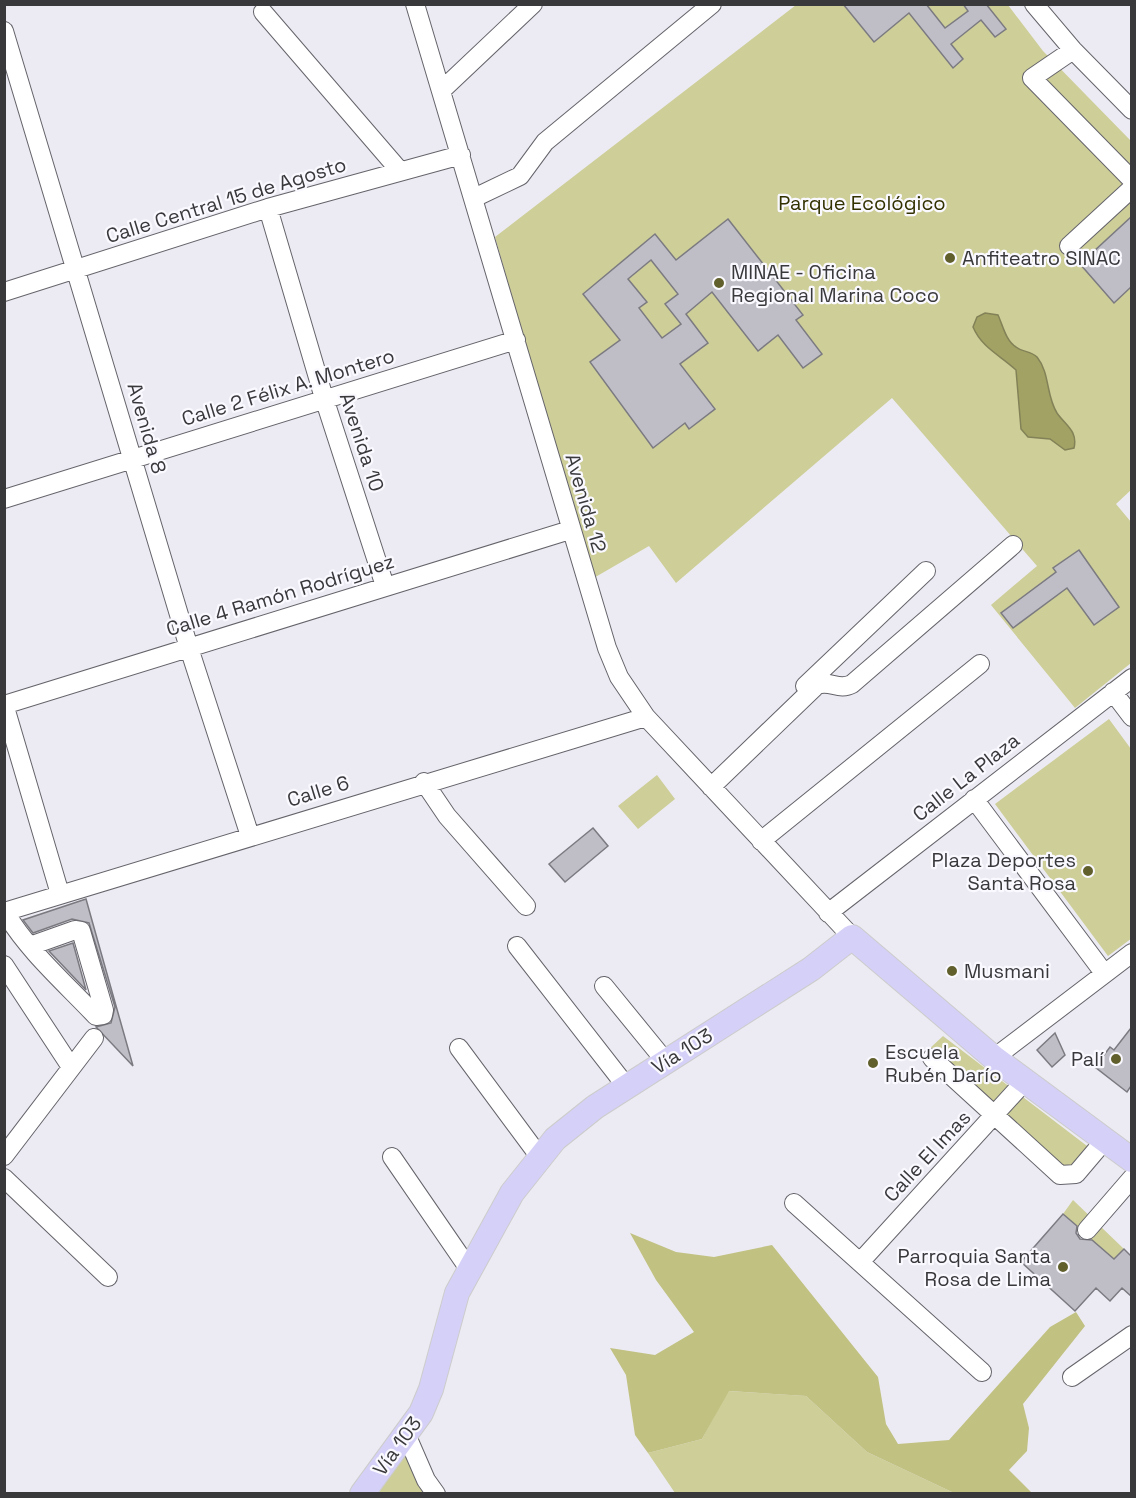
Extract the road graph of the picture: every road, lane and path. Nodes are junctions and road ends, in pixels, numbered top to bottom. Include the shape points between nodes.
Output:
1 (415, 4) edge
2 (533, 4) edge
3 (712, 4) edge
4 (1034, 4) edge
5 (262, 12) dead end
6 (4, 31) edge
7 (1073, 50) junction
8 (11, 81) edge
9 (442, 90) junction
10 (1131, 110) edge
11 (461, 155) junction
12 (400, 171) junction
13 (1131, 180) edge
14 (1131, 188) edge
15 (474, 198) junction
16 (268, 208) junction
17 (1069, 246) dead end
18 (77, 269) junction
19 (4, 292) edge
20 (516, 340) junction
21 (324, 398) junction
22 (132, 459) junction
23 (4, 499) edge
24 (570, 530) junction
25 (1013, 545) dead end
26 (926, 571) dead end
27 (385, 586) junction
28 (189, 648) junction
29 (980, 664) dead end
30 (1131, 678) edge
31 (1113, 692) junction
32 (5, 705) edge
33 (646, 717) junction
34 (1131, 717) edge
35 (424, 782) junction
36 (708, 783) junction
37 (974, 799) junction
38 (250, 836) junction
39 (761, 841) junction
40 (60, 894) junction
41 (526, 906) dead end
42 (5, 912) edge
43 (828, 913) junction
44 (852, 937) junction
45 (30, 946) junction
46 (517, 946) dead end
47 (1131, 953) edge
48 (4, 965) edge
49 (1104, 973) junction
50 (604, 986) dead end
51 (94, 1038) dead end
52 (459, 1048) dead end
53 (932, 1058) dead end
54 (994, 1058) junction
55 (666, 1062) junction
56 (71, 1067) junction
57 (1025, 1081) junction
58 (626, 1086) junction
59 (994, 1116) junction
60 (1104, 1141) junction
61 (4, 1156) edge
62 (539, 1156) junction
63 (392, 1157) dead end
64 (1131, 1160) edge
65 (4, 1178) edge
66 (1131, 1178) edge
67 (794, 1203) dead end
68 (1087, 1230) dead end
69 (861, 1261) junction
70 (469, 1269) junction
71 (108, 1277) dead end
72 (1131, 1335) edge
73 (982, 1372) dead end
74 (1072, 1377) dead end
75 (406, 1434) junction
76 (362, 1494) edge
77 (436, 1494) edge

1 - 9 street, Avenida 12
2 - 9 street
3 - 15 street via 545,142 520,176
4 - 7 street
5 - 12 street
6 - 8 street, Avenida 8
7 - 10 street
7 - 13 street via 1032,78
8 - 18 street, Avenida 8
9 - 11 street, Avenida 12
11 - 12 street, Calle Central 15 de Agosto
11 - 15 street, Avenida 12
12 - 16 street, Calle Central 15 de Agosto
14 - 17 street
15 - 20 street, Avenida 12
16 - 18 street, Calle Central 15 de Agosto
16 - 21 street, Avenida 10
18 - 19 street, Calle Central 15 de Agosto
18 - 22 street, Avenida 8
20 - 21 street, Calle 2 Félix A. Montero
20 - 24 street, Avenida 12
21 - 22 street, Calle 2 Félix A. Montero
21 - 27 street, Avenida 10
22 - 23 street, Calle 2 Félix A. Montero
22 - 28 street, Avenida 8
24 - 27 street, Calle 4 Ramón Rodríguez
24 - 33 street, Avenida 12 via 607,648 619,677
25 - 36 street via 852,684 840,688 817,685
26 - 36 street
27 - 28 street, Calle 4 Ramón Rodríguez
28 - 32 street, Calle 4 Ramón Rodríguez
28 - 38 street, Avenida 8
29 - 39 street
30 - 31 street, Calle La Plaza
31 - 34 street
31 - 37 street, Calle La Plaza
32 - 40 street
33 - 35 street, Calle 6
33 - 36 street, Avenida 12
35 - 38 street, Calle 6
35 - 41 street via 447,816
36 - 39 street, Avenida 12
37 - 43 street, Calle La Plaza
37 - 49 street
38 - 40 street, Calle 6
39 - 43 street, Avenida 12
40 - 42 street, Calle 6
42 - 45 street
43 - 44 street, Avenida 12
44 - 54 main road
44 - 55 main road, Vía 103 via 811,969
45 - 45 street via 96,1016 103,1015 81,931
46 - 58 street
47 - 49 street
48 - 56 street
49 - 54 street
50 - 55 street
51 - 56 street
52 - 62 street
53 - 59 street
54 - 57 main road
55 - 58 main road, Vía 103
56 - 61 street
57 - 59 street, Calle El Imas
57 - 60 main road
58 - 62 main road, Vía 103 via 571,1125
59 - 60 street via 1060,1175 1077,1174
59 - 69 street, Calle El Imas
60 - 64 main road
62 - 70 main road, Vía 103 via 512,1193
63 - 70 street
65 - 71 street
66 - 68 street
67 - 69 street
69 - 73 street
70 - 75 main road, Vía 103 via 450,1312 431,1389
72 - 74 street
75 - 76 main road, Vía 103
75 - 77 street

